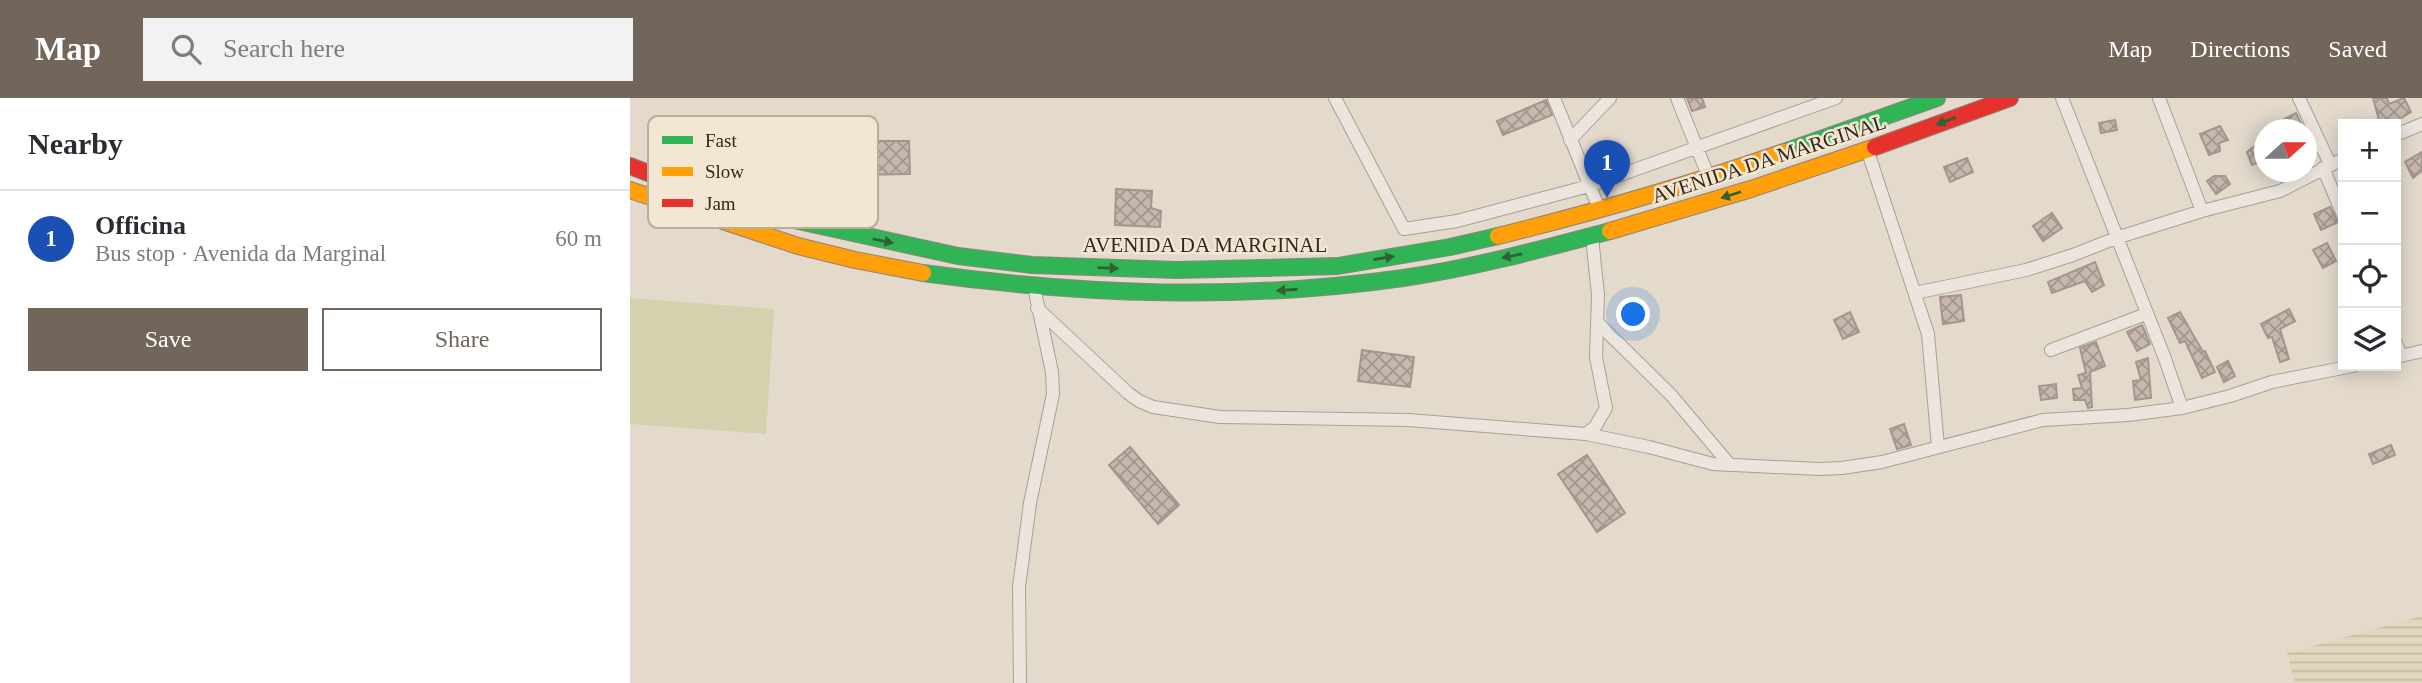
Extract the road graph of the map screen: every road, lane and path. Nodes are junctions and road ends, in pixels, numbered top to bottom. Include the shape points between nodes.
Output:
1 (1335, 98) edge
2 (1554, 98) edge
3 (1609, 98) edge
4 (1677, 98) edge
5 (1836, 98) edge
6 (1937, 98) edge
7 (2010, 98) edge
8 (2062, 98) edge
9 (2160, 98) edge
10 (2299, 98) edge
11 (2422, 124) edge
12 (2401, 133) edge
13 (1570, 140) junction
14 (1696, 147) junction
15 (1867, 149) junction
16 (2338, 161) edge
17 (630, 166) edge
18 (2327, 166) junction
19 (648, 173) edge
20 (1709, 178) junction
21 (1588, 186) junction
22 (630, 190) edge
23 (648, 196) edge
24 (2338, 200) edge
25 (1600, 211) junction
26 (2202, 211) junction
27 (740, 228) edge
28 (828, 228) edge
29 (1592, 237) junction
30 (2116, 238) junction
31 (1034, 287) junction
32 (1915, 293) junction
33 (1037, 308) junction
34 (2146, 314) junction
35 (1598, 323) junction
36 (2051, 350) dead end
37 (2422, 351) edge
38 (2401, 356) edge
39 (2338, 369) edge
40 (2182, 408) junction
41 (1586, 434) junction
42 (1938, 447) junction
43 (1730, 465) junction
44 (1020, 683) edge

1 - 21 street via 1405,229 1457,221
2 - 13 street
3 - 13 street
4 - 14 street
5 - 14 street
6 - 20 main road, AVENIDA DA MARGINAL
7 -> 15 main road, AVENIDA DA MARGINAL
8 - 30 street
9 - 26 street
10 - 18 street
11 - 12 street
13 - 21 street
14 - 20 street
14 - 21 street
15 -> 29 main road, AVENIDA DA MARGINAL
15 - 32 street
16 - 18 street
17 -> 19 main road, AVENIDA DA MARGINAL
18 - 24 street
18 - 26 street via 2280,191
20 - 25 main road, AVENIDA DA MARGINAL
21 - 25 street
22 - 23 main road, AVENIDA DA MARGINAL
28 -> 25 main road, AVENIDA DA MARGINAL via 958,256 1032,265 1177,270 1338,266 1450,247
26 - 30 street
27 - 31 main road, AVENIDA DA MARGINAL via 853,260
29 -> 31 main road, AVENIDA DA MARGINAL via 1404,278 1320,288 1204,295
29 - 35 street
30 - 32 street via 2026,270
30 - 34 street
31 - 33 street
32 - 42 street via 1928,334
33 - 41 street via 1128,393 1153,407 1220,417 1408,420
33 - 44 street via 1053,394 1030,503 1019,587
34 - 36 street
34 - 40 street
35 - 41 street via 1596,357 1606,408
35 - 43 street via 1671,395
37 - 38 street
39 - 40 street
40 - 42 street via 2043,420
41 - 43 street
42 - 43 street via 1842,468

